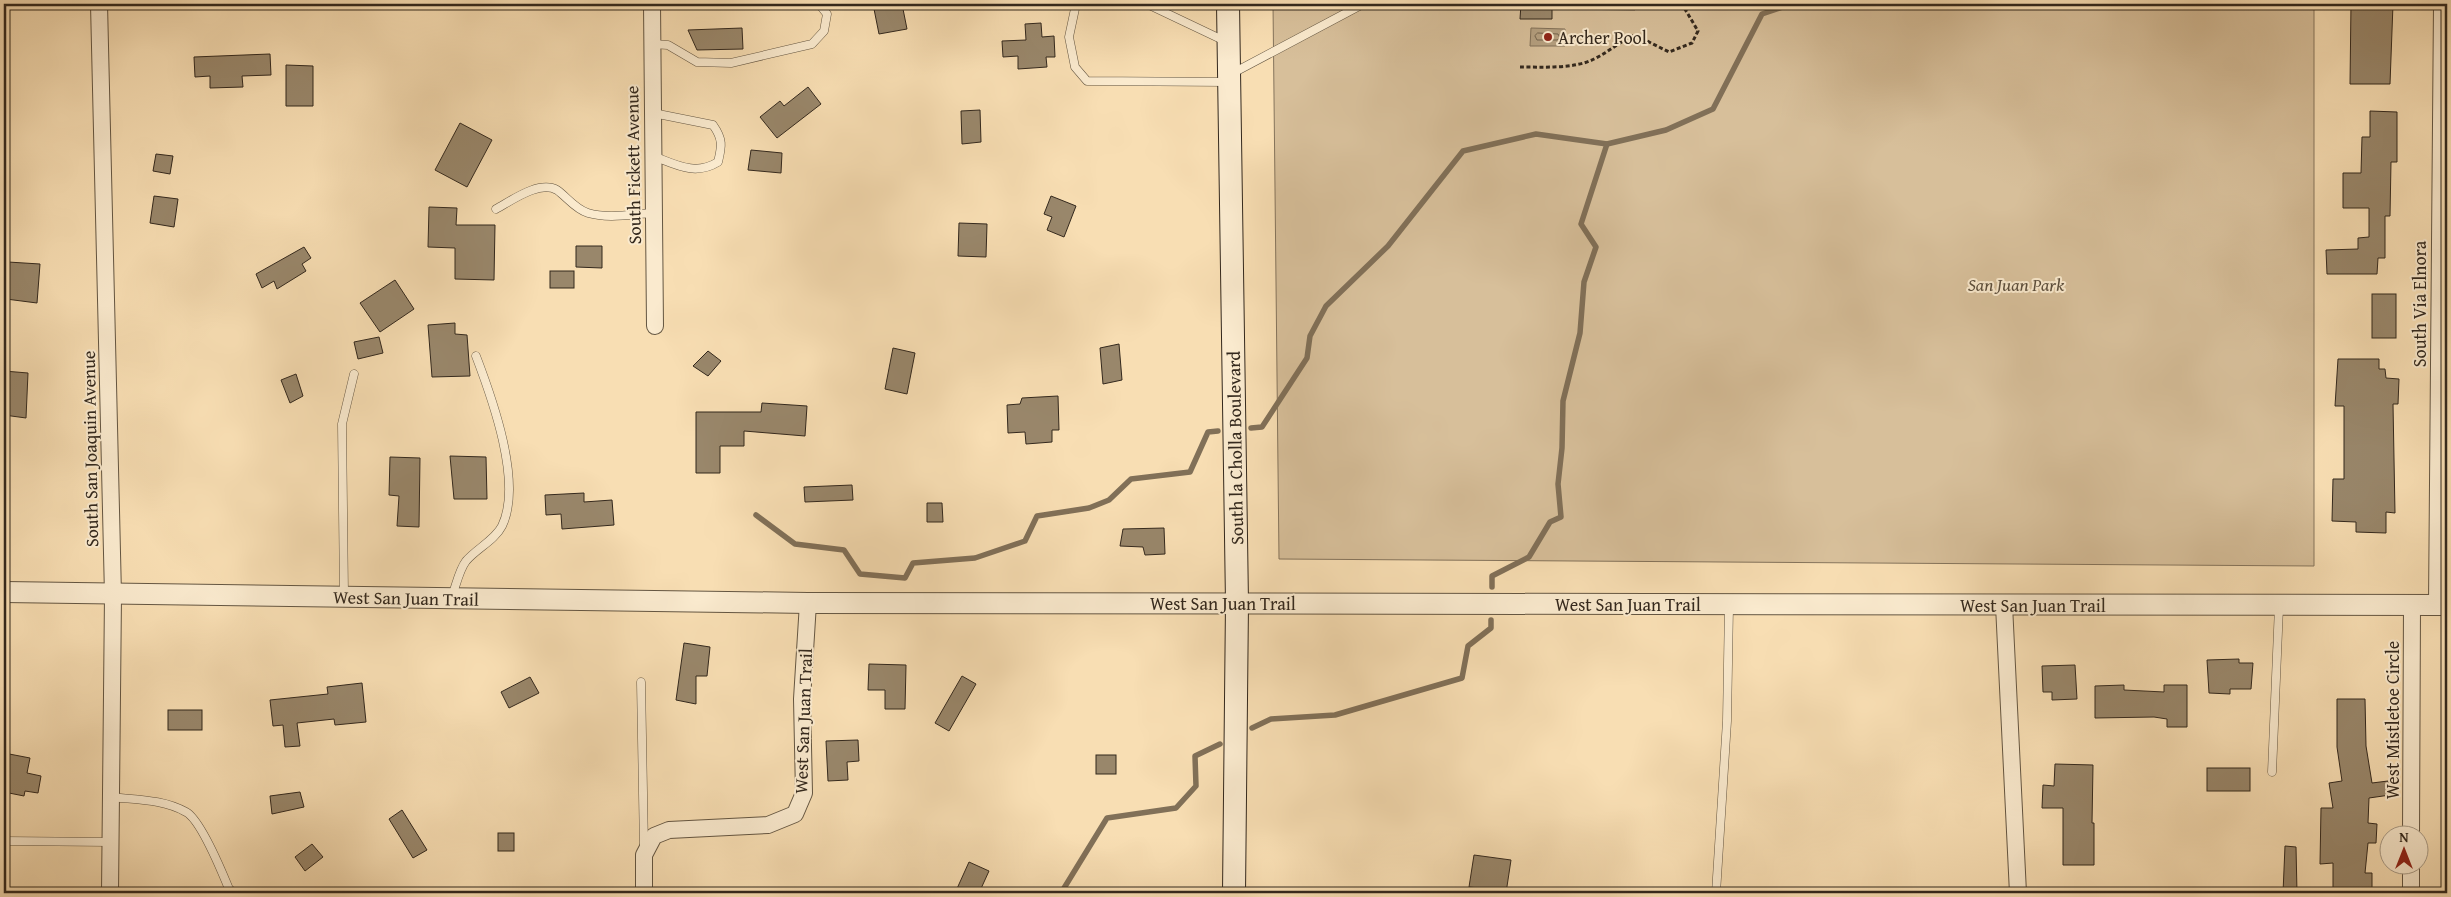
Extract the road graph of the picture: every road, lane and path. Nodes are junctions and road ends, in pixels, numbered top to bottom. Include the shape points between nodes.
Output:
1 (99, 4) edge
2 (652, 4) edge
3 (819, 4) edge
4 (1076, 4) edge
5 (1147, 4) edge
6 (1228, 4) edge
7 (1363, 4) edge
8 (1682, 4) edge
9 (2442, 4) edge
10 (1229, 43) junction
11 (652, 44) junction
12 (1520, 67) dead end
13 (1230, 79) junction
14 (653, 113) junction
15 (653, 156) junction
16 (496, 208) dead end
17 (654, 213) junction
18 (655, 326) dead end
19 (476, 356) dead end
20 (354, 374) dead end
21 (4, 592) edge
22 (113, 595) junction
23 (344, 597) junction
24 (451, 598) junction
25 (808, 603) junction
26 (1237, 603) junction
27 (1729, 604) junction
28 (2004, 605) junction
29 (2279, 605) junction
30 (2412, 605) junction
31 (2442, 605) edge
32 (641, 682) dead end
33 (2272, 772) dead end
34 (111, 797) junction
35 (2411, 824) edge
36 (4, 841) edge
37 (110, 842) junction
38 (644, 855) junction
39 (2411, 874) edge
40 (110, 893) edge
41 (234, 893) edge
42 (644, 893) edge
43 (1234, 893) edge
44 (1716, 893) edge
45 (2018, 893) edge
46 (2411, 893) edge

1 - 22 street, South San Joaquin Avenue
2 - 11 street, South Fickett Avenue
3 - 11 lane via 827,14 824,31 812,44 731,63 697,62 668,45
4 - 13 lane via 1069,37 1075,68 1087,81
5 - 10 lane
6 - 10 main road, South la Cholla Boulevard
7 - 13 lane
8 - 12 path via 1698,32 1692,43 1669,52 1635,35 1620,41 1594,60 1552,68
9 - 31 street, South Via Elnora
10 - 13 main road, South la Cholla Boulevard
11 - 14 street, South Fickett Avenue
13 - 26 main road, South la Cholla Boulevard
14 - 15 street, South Fickett Avenue
14 - 15 lane via 713,125 723,144 718,162 706,169 685,168
15 - 17 street, South Fickett Avenue
16 - 17 lane via 536,188 556,189 587,213 609,216
17 - 18 street, South Fickett Avenue
19 - 24 lane via 494,404 507,470 509,506 501,528 466,562
20 - 23 lane via 342,424
21 - 22 street, West San Juan Trail
22 - 23 street, West San Juan Trail
22 - 34 street, South San Joaquin Avenue
23 - 24 street, West San Juan Trail
24 - 25 street, West San Juan Trail
25 - 26 street, West San Juan Trail
25 - 38 street, West San Juan Trail via 802,699 804,793 795,814 768,825 670,830 654,836
26 - 27 street, West San Juan Trail
26 - 43 main road, South la Cholla Boulevard
27 - 28 street, West San Juan Trail
27 - 44 lane via 1728,720
28 - 29 street, West San Juan Trail
28 - 45 street
29 - 30 street, West San Juan Trail
29 - 33 lane
30 - 31 street, West San Juan Trail
30 - 35 street, West Mistletoe Circle
32 - 38 lane
34 - 37 street, South San Joaquin Avenue
34 - 41 lane via 163,802 188,813
36 - 37 lane
37 - 40 street, South San Joaquin Avenue
38 - 42 street
39 - 46 street

